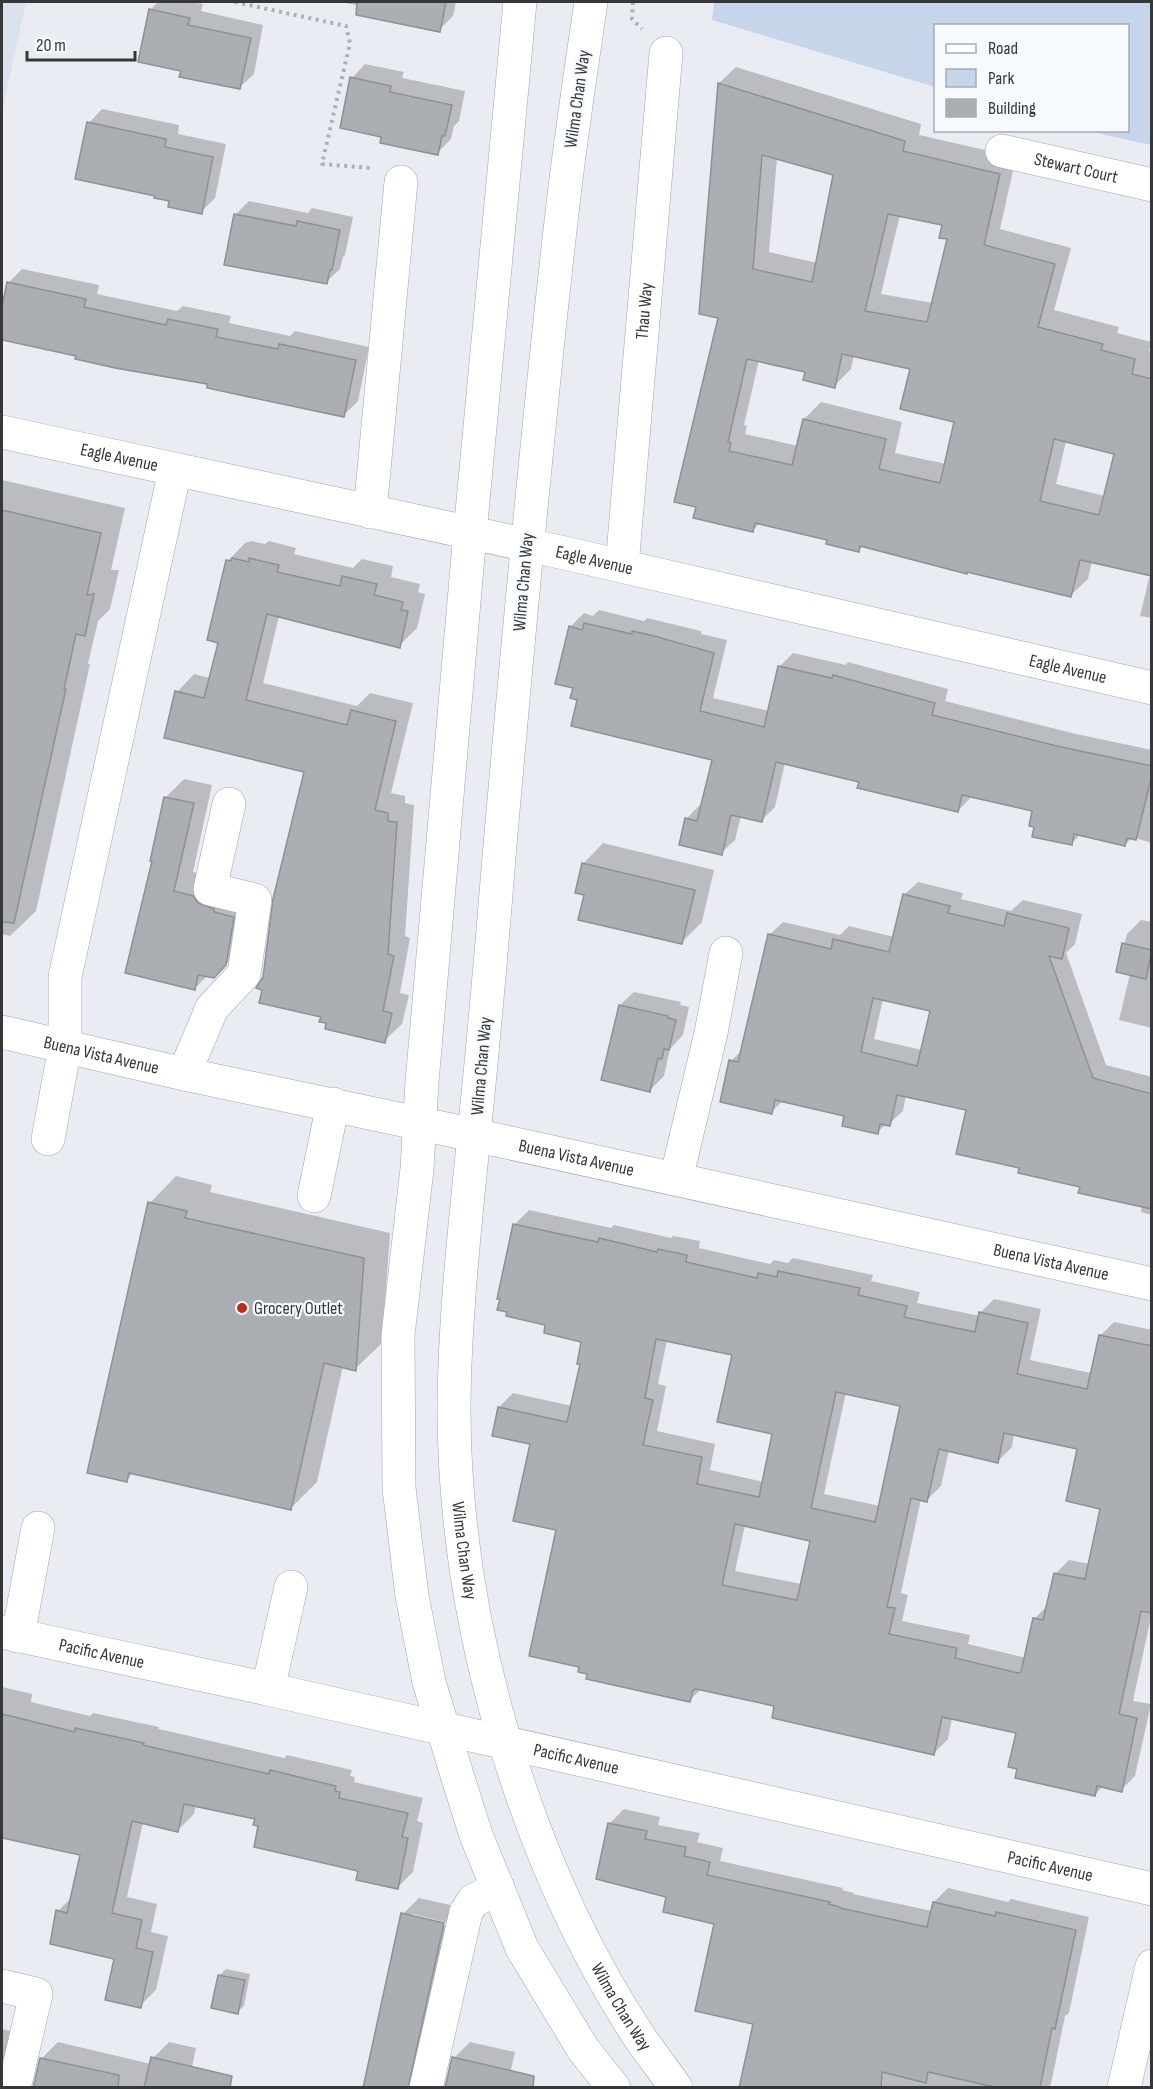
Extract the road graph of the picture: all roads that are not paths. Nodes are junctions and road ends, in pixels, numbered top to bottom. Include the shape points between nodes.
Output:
1 (520, 2) edge
2 (591, 2) edge
3 (666, 53) dead end
4 (1002, 151) dead end
5 (401, 182) road end
6 (1152, 185) edge
7 (2, 432) edge
8 (175, 470) junction
9 (370, 512) junction
10 (470, 533) junction
11 (526, 545) junction
12 (622, 566) junction
13 (1152, 688) edge
14 (229, 804) dead end
15 (726, 952) dead end
16 (2, 1032) edge
17 (65, 1047) junction
18 (184, 1074) junction
19 (333, 1104) junction
20 (420, 1123) junction
21 (474, 1135) junction
22 (48, 1139) dead end
23 (676, 1179) junction
24 (314, 1196) dead end
25 (1152, 1284) edge
26 (38, 1528) dead end
27 (291, 1587) dead end
28 (10, 1634) edge
29 (268, 1689) junction
30 (443, 1728) junction
31 (506, 1743) junction
32 (498, 1888) junction
33 (1152, 1889) edge
34 (1152, 1966) edge
35 (2, 1986) edge
36 (14, 2088) edge
37 (426, 2088) edge
38 (614, 2088) edge
39 (676, 2088) edge
40 (1124, 2088) edge

1 - 10 street
2 - 11 street, Wilma Chan Way via 563,199
3 - 12 street, Thau Way
4 - 6 street, Stewart Court
5 - 9 street
7 - 8 street, Eagle Avenue
8 - 9 street, Eagle Avenue
8 - 17 street via 65,976
9 - 10 street, Eagle Avenue
10 - 11 street, Eagle Avenue
10 - 20 street
11 - 12 street, Eagle Avenue
11 - 21 street, Wilma Chan Way
12 - 13 street, Eagle Avenue
14 - 18 street via 210,889 255,900 244,974 212,1008
15 - 23 street
16 - 17 street, Buena Vista Avenue
17 - 18 street, Buena Vista Avenue
17 - 22 street
18 - 19 street, Buena Vista Avenue
19 - 20 street, Buena Vista Avenue
19 - 24 street
20 - 21 street, Buena Vista Avenue
20 - 30 street via 398,1335 399,1488 412,1596 429,1682
21 - 23 street, Buena Vista Avenue
21 - 31 street, Wilma Chan Way via 454,1406 458,1488 479,1642
23 - 25 street, Buena Vista Avenue
26 - 28 street
27 - 29 street
28 - 29 street, Pacific Avenue
29 - 30 street, Pacific Avenue
30 - 31 street, Pacific Avenue
30 - 32 street via 476,1835
31 - 33 street, Pacific Avenue
31 - 39 street, Wilma Chan Way via 554,1881 638,2036
32 - 37 street via 473,1901 466,1912
32 - 38 street via 522,1947 583,2049
34 - 40 street
35 - 36 street via 36,1994

